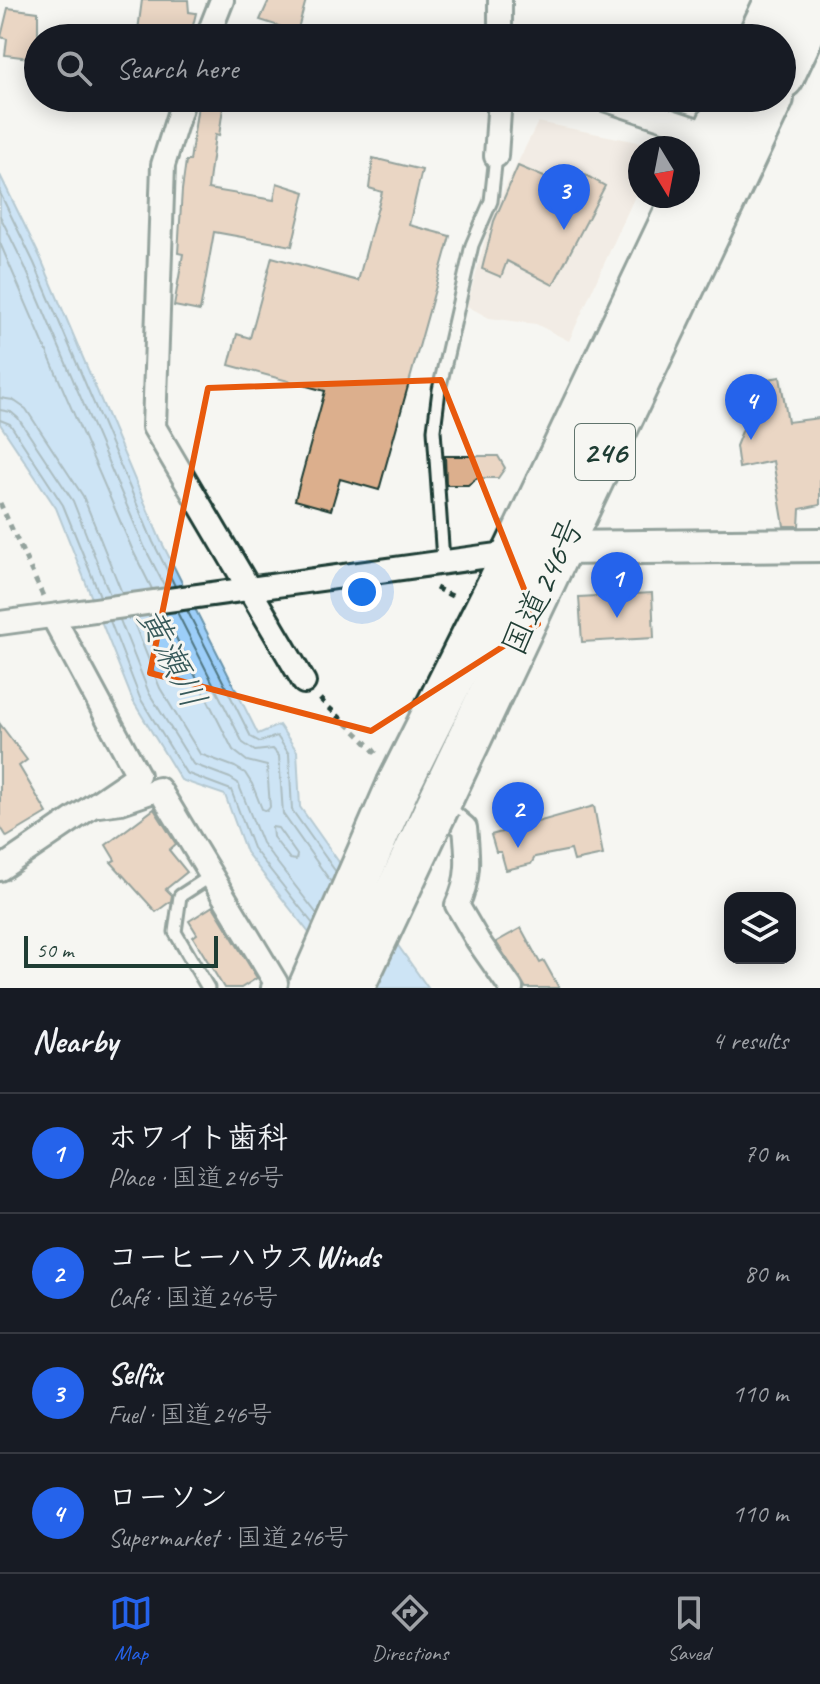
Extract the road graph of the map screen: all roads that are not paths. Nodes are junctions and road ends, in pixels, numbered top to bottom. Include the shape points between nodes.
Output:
1 (222, 0) edge
2 (500, 0) edge
3 (777, 0) edge
4 (818, 0) edge
5 (213, 24) edge
6 (500, 24) edge
7 (766, 24) edge
8 (796, 47) edge
9 (180, 112) edge
10 (499, 112) edge
11 (643, 112) edge
12 (724, 112) edge
13 (765, 112) edge
14 (713, 135) junction
15 (496, 156) joint
16 (700, 163) edge
17 (678, 208) edge
18 (820, 545) edge
19 (560, 548) junction
20 (515, 552) junction
21 (443, 560) junction
22 (250, 590) junction
23 (53, 617) junction
24 (0, 623) edge
25 (304, 682) road end
26 (438, 805) junction
27 (89, 807) junction
28 (0, 869) edge
29 (211, 876) junction
30 (208, 988) edge
31 (273, 988) edge
32 (310, 988) edge
33 (352, 988) edge
34 (511, 988) edge

1 - 5 street
2 - 6 street
3 - 7 highway
4 - 8 highway
9 - 22 street via 163,165 154,427
10 - 15 street
11 - 14 street
12 - 14 highway
13 - 19 highway, 国道246号 / 246
14 - 16 highway
15 - 21 lane via 491,201 472,245 439,390 434,430
17 - 20 highway, 国道246号 / 246
18 - 19 street
19 - 20 street
19 - 26 highway, 国道246号 / 246
20 - 21 street
20 - 32 highway, 国道246号 / 246, bridge via 393,775
21 - 22 street
22 - 23 street
22 - 25 street
23 - 24 street
23 - 27 street via 138,775
26 - 33 highway, 国道246号 / 246, bridge
26 - 34 street via 465,828 467,885 457,905
27 - 28 street
27 - 29 street via 159,789
29 - 30 lane via 180,896 175,932
29 - 31 street via 276,983

